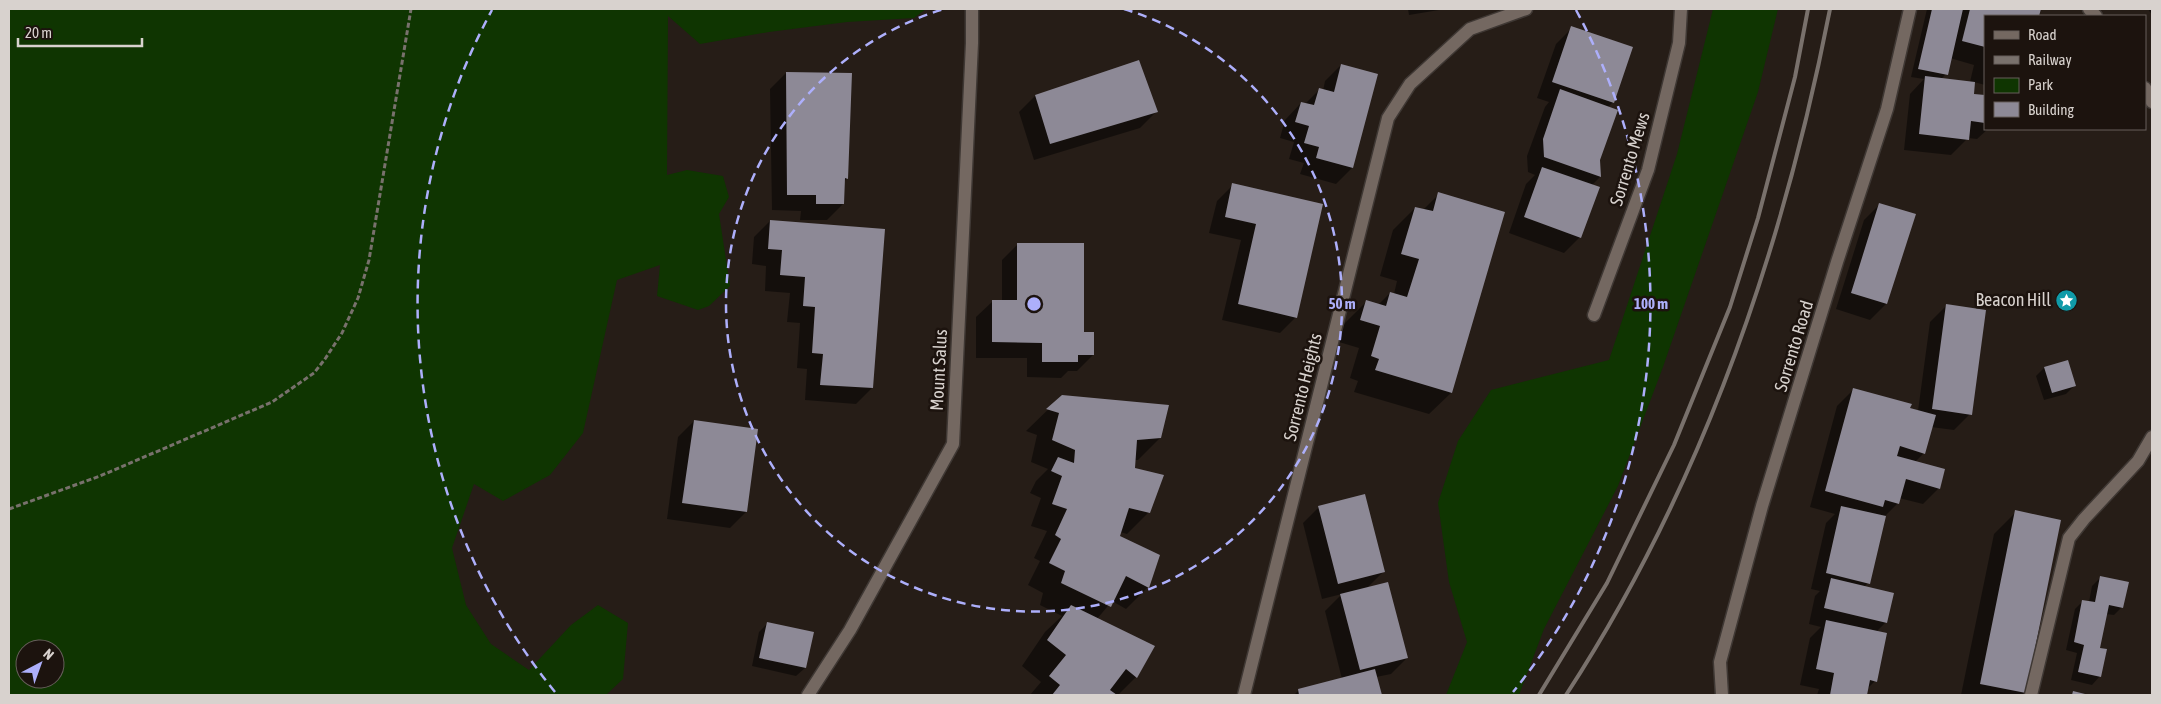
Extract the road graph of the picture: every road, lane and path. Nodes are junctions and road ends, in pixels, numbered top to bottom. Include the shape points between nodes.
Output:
1 (411, 9) edge
2 (972, 9) edge
3 (1526, 9) edge
4 (1681, 9) edge
5 (1910, 9) edge
6 (2146, 90) edge
7 (2152, 102) edge
8 (1594, 315) dead end
9 (2152, 437) edge
10 (9, 508) edge
11 (808, 695) edge
12 (1244, 695) edge
13 (1722, 695) edge
14 (2031, 695) edge

1 - 10 path via 369,260 358,298 342,333 314,373 272,402 100,476
2 - 11 street, Mount Salus via 952,444 850,630
3 - 12 street, Sorrento Heights via 1470,29 1410,84 1388,118
4 - 8 street, Sorrento Mews via 1679,43 1648,170
5 - 13 street, Sorrento Road via 1887,109 1762,506 1720,662
6 - 7 street
9 - 14 street via 2138,461 2069,538

